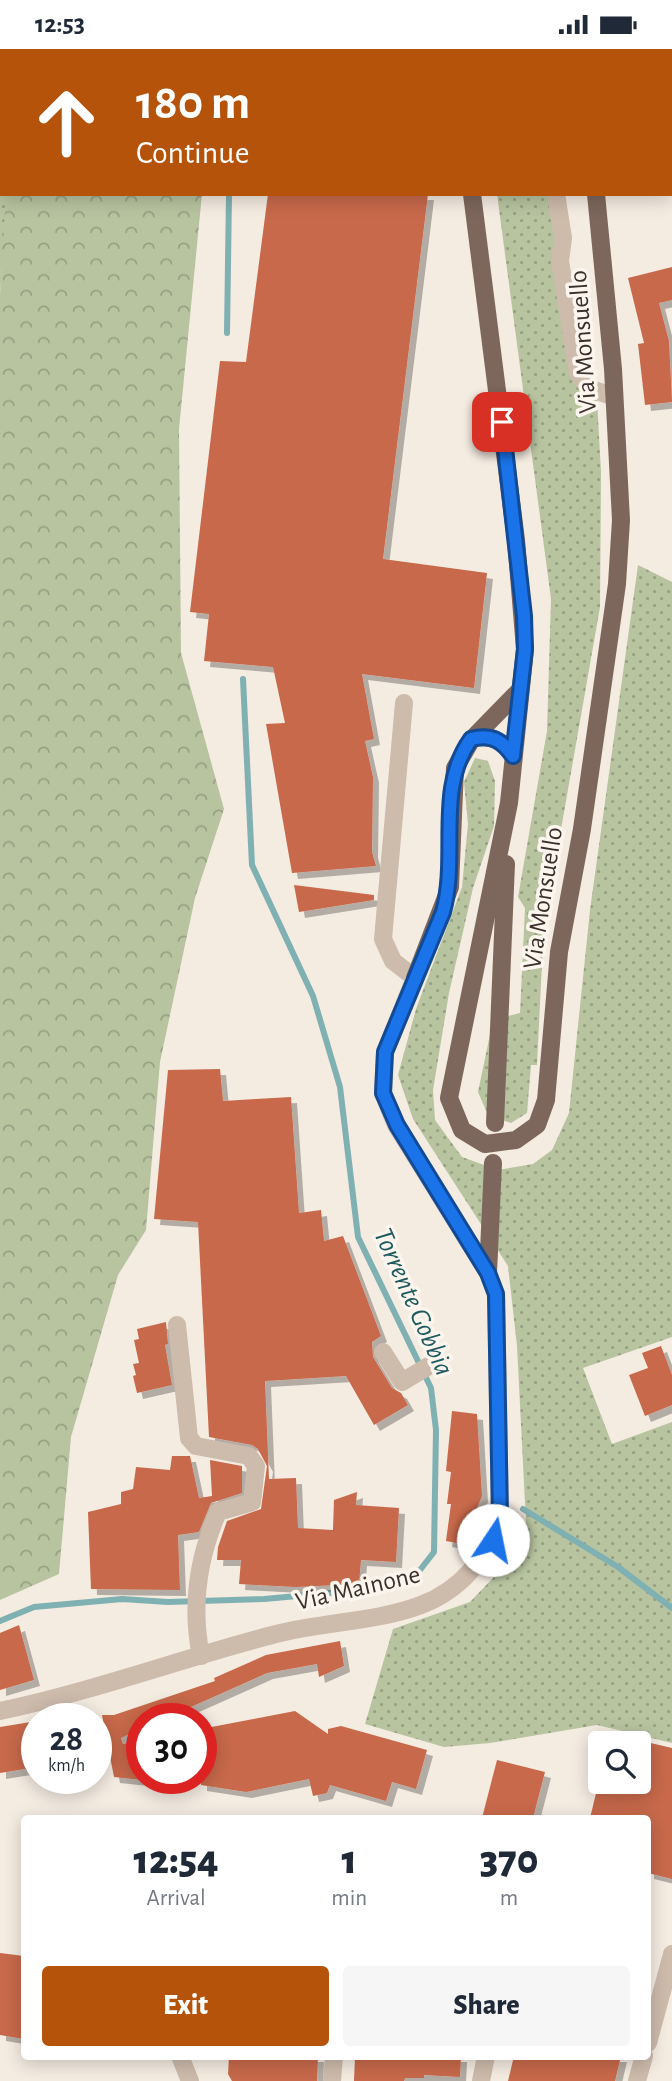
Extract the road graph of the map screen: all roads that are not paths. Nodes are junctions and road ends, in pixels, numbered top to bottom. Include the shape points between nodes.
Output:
1 (472, 196) edge
2 (556, 196) edge
3 (596, 196) edge
4 (614, 397) junction
5 (520, 691) junction
6 (404, 703) dead end
7 (471, 739) junction
8 (513, 756) junction
9 (509, 797) junction
10 (415, 978) junction
11 (495, 1123) dead end
12 (493, 1163) dead end
13 (488, 1273) junction
14 (177, 1325) dead end
15 (383, 1352) dead end
16 (437, 1361) dead end
17 (201, 1656) junction
18 (0, 1711) edge
19 (672, 1954) edge
20 (651, 2032) edge
21 (182, 2060) edge
22 (334, 2060) edge
23 (485, 2060) edge
24 (643, 2060) edge
25 (190, 2081) edge
26 (332, 2081) edge
27 (481, 2081) edge
28 (637, 2081) edge

1 - 5 main road, Via Monsuello via 524,616
2 - 4 street via 560,261 578,373 589,388
3 - 4 main road, Via Monsuello
4 - 9 main road, Via Monsuello via 621,520 617,584 582,829 559,952 546,1100 537,1125 516,1140 485,1144 462,1130 449,1098
5 - 7 main road
5 - 8 main road, Via Monsuello
6 - 10 street via 383,939 393,961
7 - 8 main road via 493,738 505,744
7 - 10 main road via 452,779 450,887
8 - 9 main road, Via Monsuello
9 - 11 main road
10 - 13 street, Via Mainone via 385,1052 383,1093 397,1125
12 - 13 main road
13 - 17 street, Via Mainone via 498,1314 500,1517 482,1557 461,1581 422,1605 279,1633
14 - 17 street via 189,1438 196,1446 249,1457 256,1466 251,1501 218,1512 208,1535 197,1587 195,1627
15 - 16 street via 402,1382
17 - 18 street, Via Mainone via 111,1685
19 - 20 street
21 - 25 street
22 - 26 street
23 - 27 street
24 - 28 street

